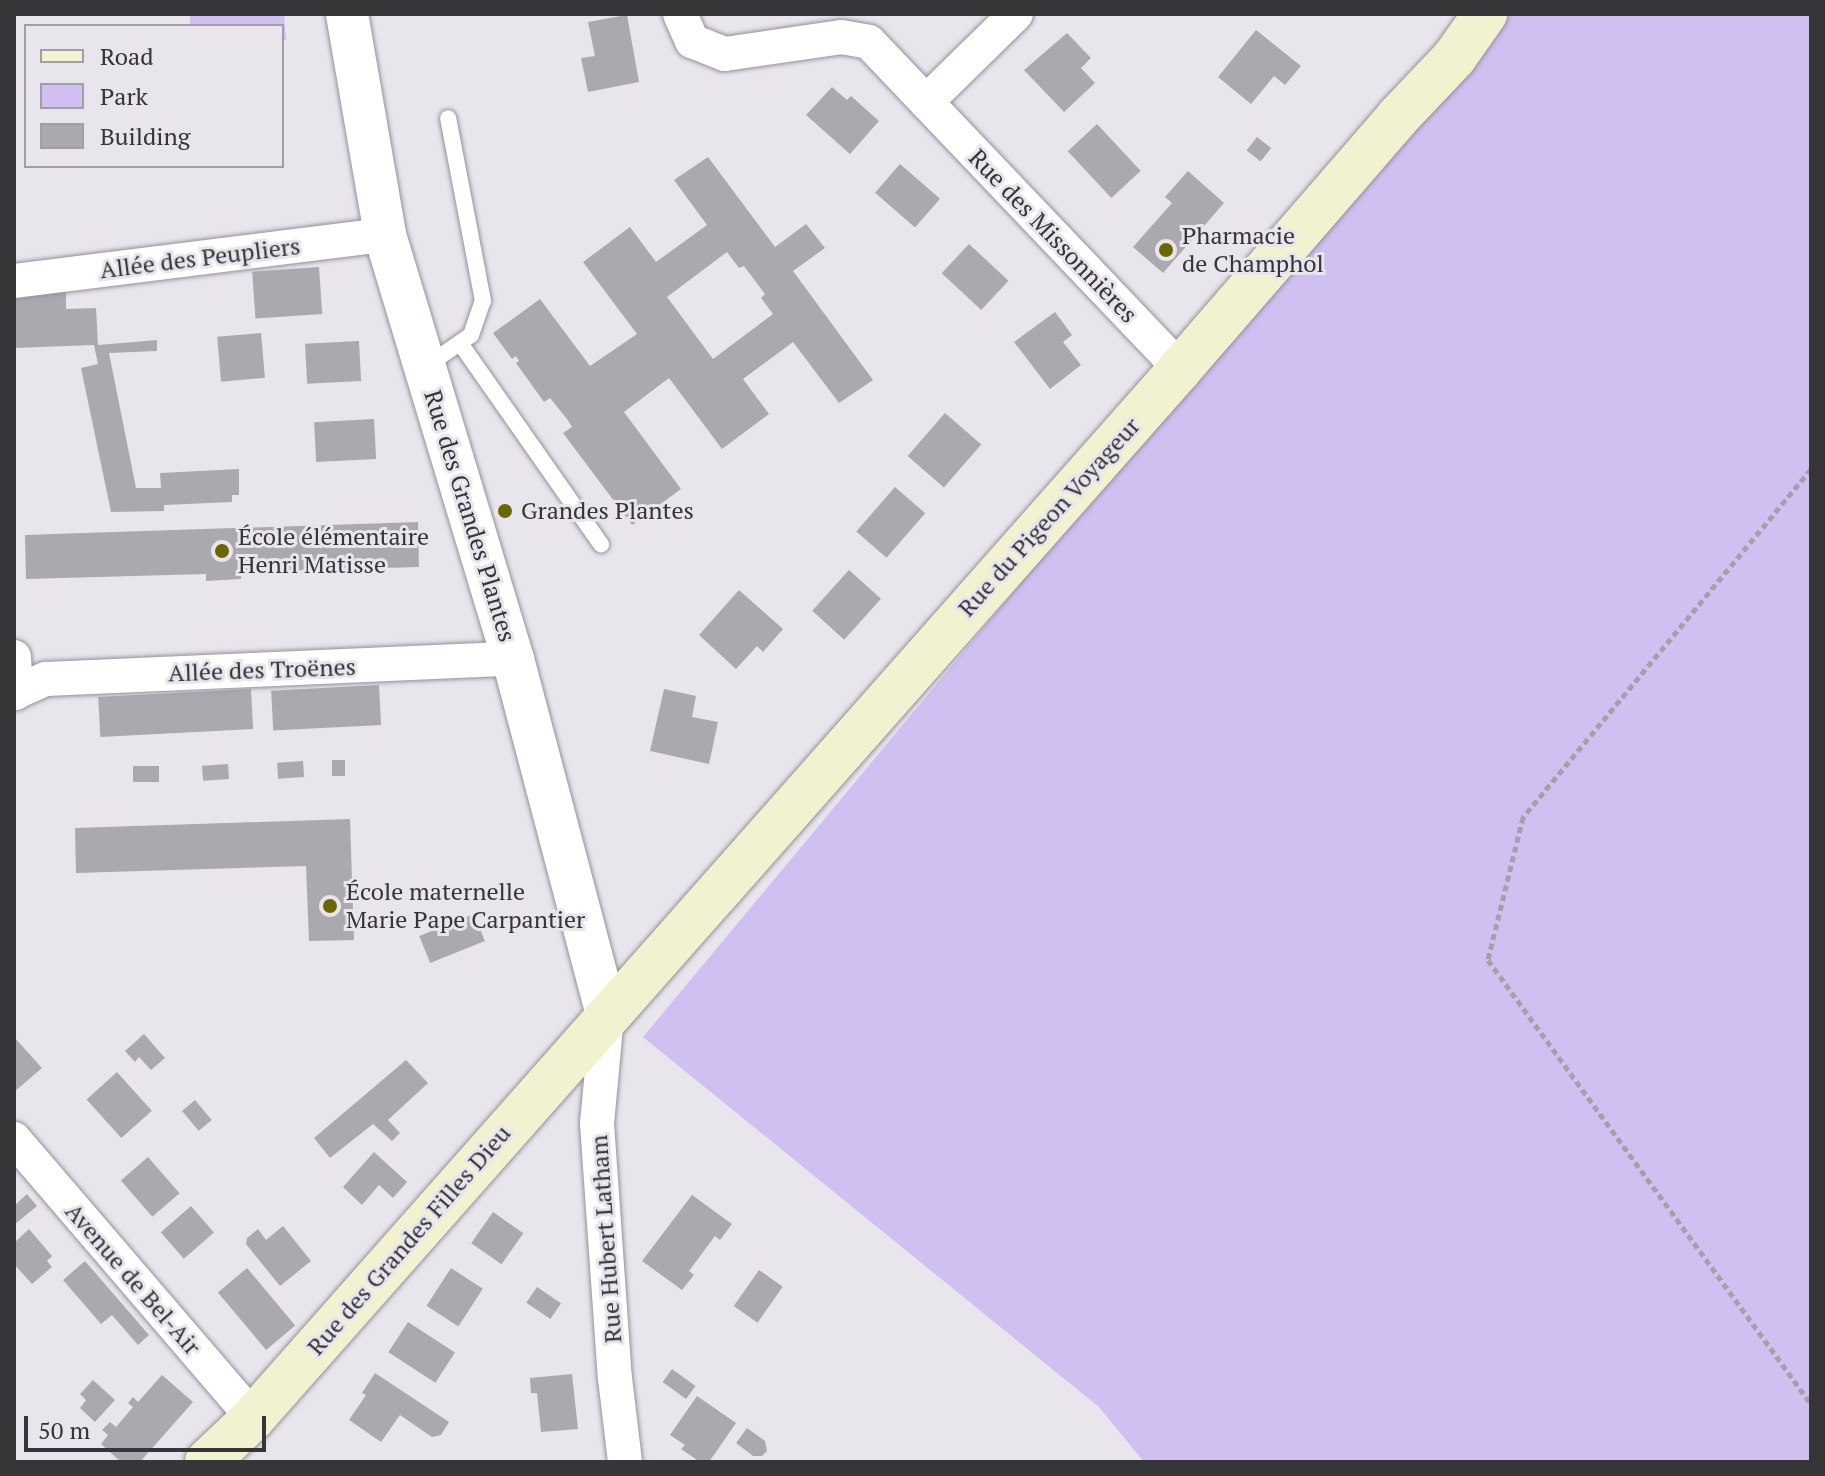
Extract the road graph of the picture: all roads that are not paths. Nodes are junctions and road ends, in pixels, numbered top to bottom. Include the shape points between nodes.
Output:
1 (347, 14) edge
2 (680, 14) edge
3 (1016, 14) edge
4 (1485, 14) edge
5 (926, 102) junction
6 (448, 118) dead end
7 (385, 235) junction
8 (14, 281) edge
9 (460, 343) junction
10 (425, 367) junction
11 (1180, 369) junction
12 (601, 544) dead end
13 (14, 657) edge
14 (513, 659) junction
15 (15, 693) edge
16 (607, 1016) junction
17 (14, 1139) edge
18 (253, 1418) junction
19 (207, 1462) edge
20 (625, 1462) edge

1 - 7 street, Rue des Grandes Plantes
2 - 5 street, Rue des Missonnières via 692,41 725,54 841,37 869,42
3 - 5 street
4 - 11 main road, Rue du Pigeon Voyageur via 1454,58
5 - 11 street, Rue des Missonnières
6 - 9 lane via 483,301 471,335
7 - 8 street, Allée des Peupliers
7 - 10 street, Rue des Grandes Plantes
9 - 10 lane
9 - 12 lane
10 - 14 street, Rue des Grandes Plantes
11 - 16 main road, Rue du Pigeon Voyageur
13 - 15 street
14 - 15 street, Allée des Troënes via 46,679
14 - 16 street, Rue des Grandes Plantes
16 - 18 main road, Rue des Grandes Filles Dieu
16 - 20 street, Rue Hubert Latham via 597,1123
17 - 18 street, Avenue de Bel-Air
18 - 19 main road, Rue des Grandes Filles Dieu

